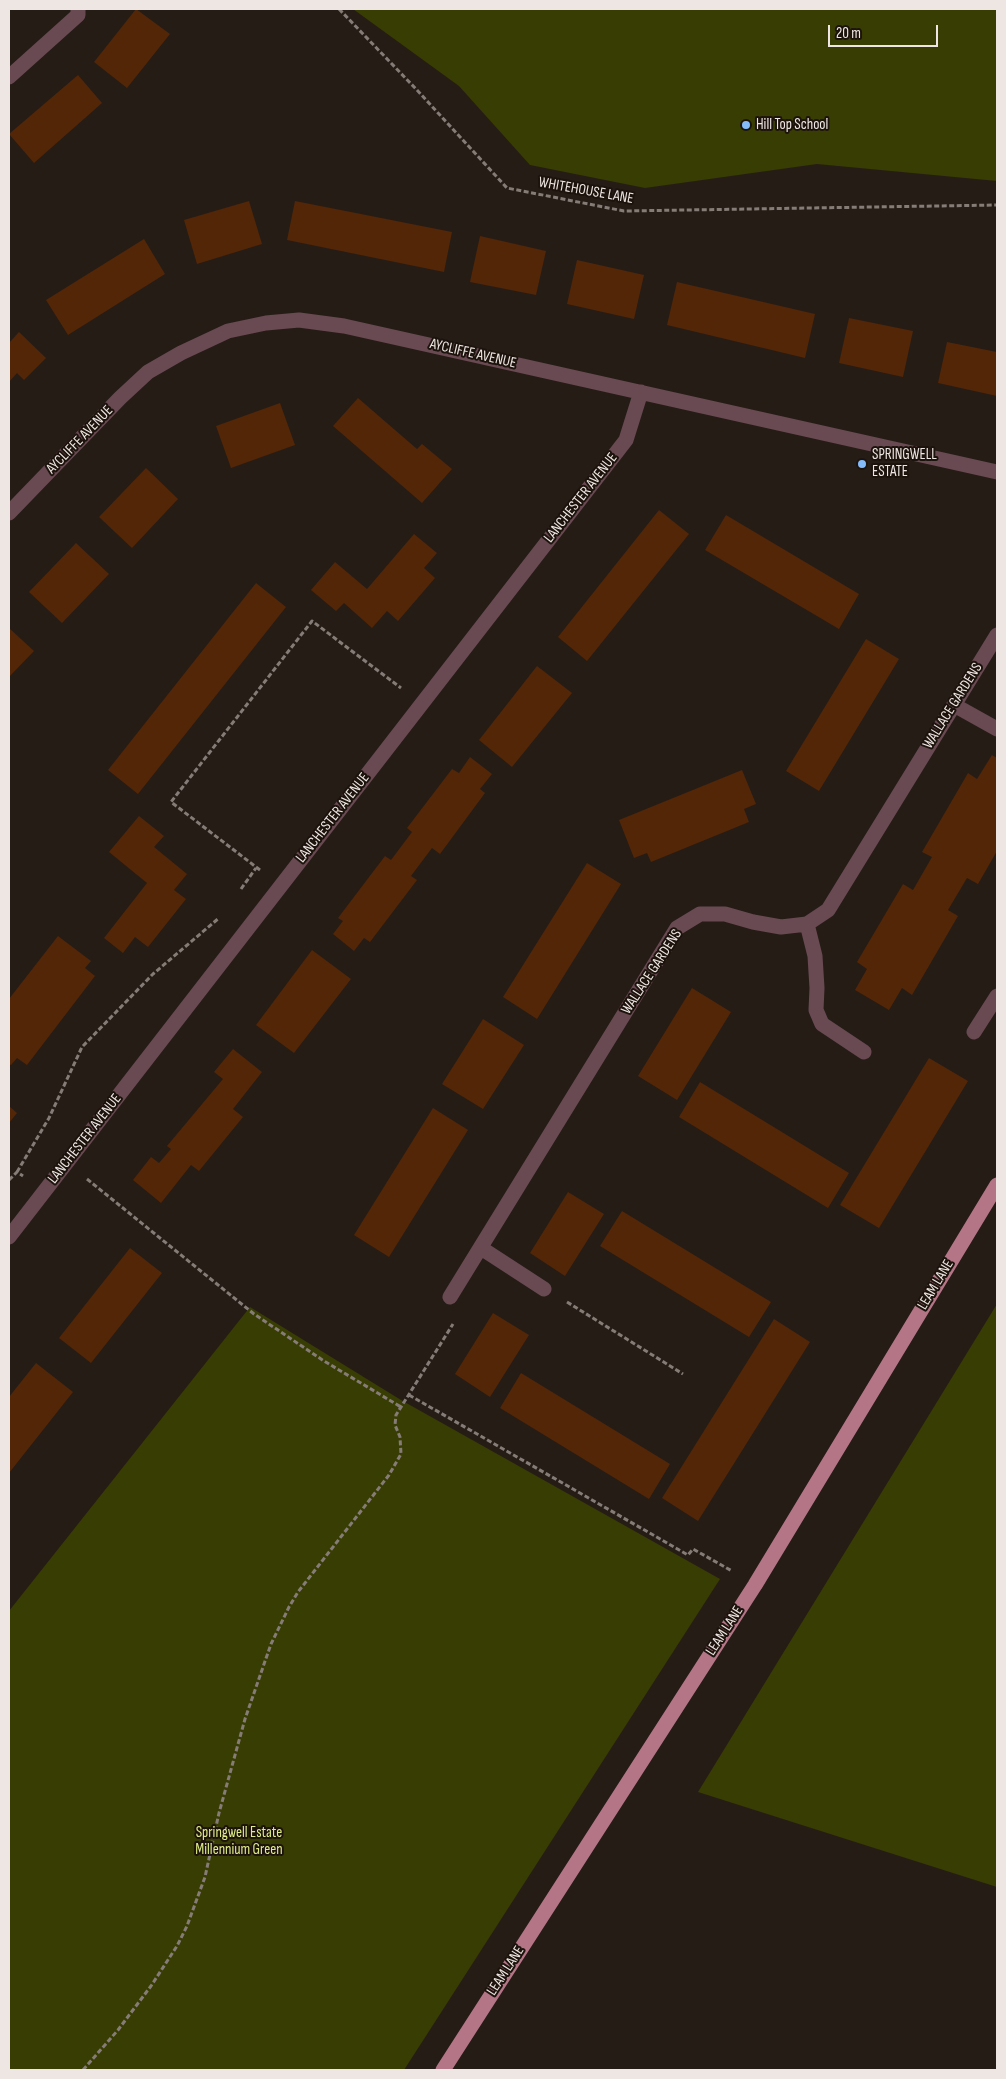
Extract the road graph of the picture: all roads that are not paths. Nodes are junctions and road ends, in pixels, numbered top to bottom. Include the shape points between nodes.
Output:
1 (78, 9) edge
2 (9, 78) edge
3 (641, 392) junction
4 (997, 472) edge
5 (10, 508) edge
6 (997, 635) edge
7 (954, 704) junction
8 (997, 729) edge
9 (807, 924) junction
10 (997, 996) edge
11 (974, 1032) dead end
12 (864, 1052) dead end
13 (997, 1185) edge
14 (9, 1237) edge
15 (481, 1248) junction
16 (544, 1289) road end
17 (450, 1297) road end
18 (443, 2070) edge

1 - 2 street via 78,15
3 - 4 street, AYCLIFFE AVENUE
3 - 5 street, AYCLIFFE AVENUE via 344,326 300,320 266,323 228,331 148,372
3 - 14 street, LANCHESTER AVENUE via 626,440
6 - 7 street, WALLACE GARDENS
7 - 8 street
7 - 9 street, WALLACE GARDENS via 828,910
9 - 12 street via 815,956 816,1010 822,1024
9 - 15 street, WALLACE GARDENS via 781,927 725,914 700,914 677,928
10 - 11 street
13 - 18 main road, LEAM LANE via 754,1585
15 - 16 street
15 - 17 street, WALLACE GARDENS

